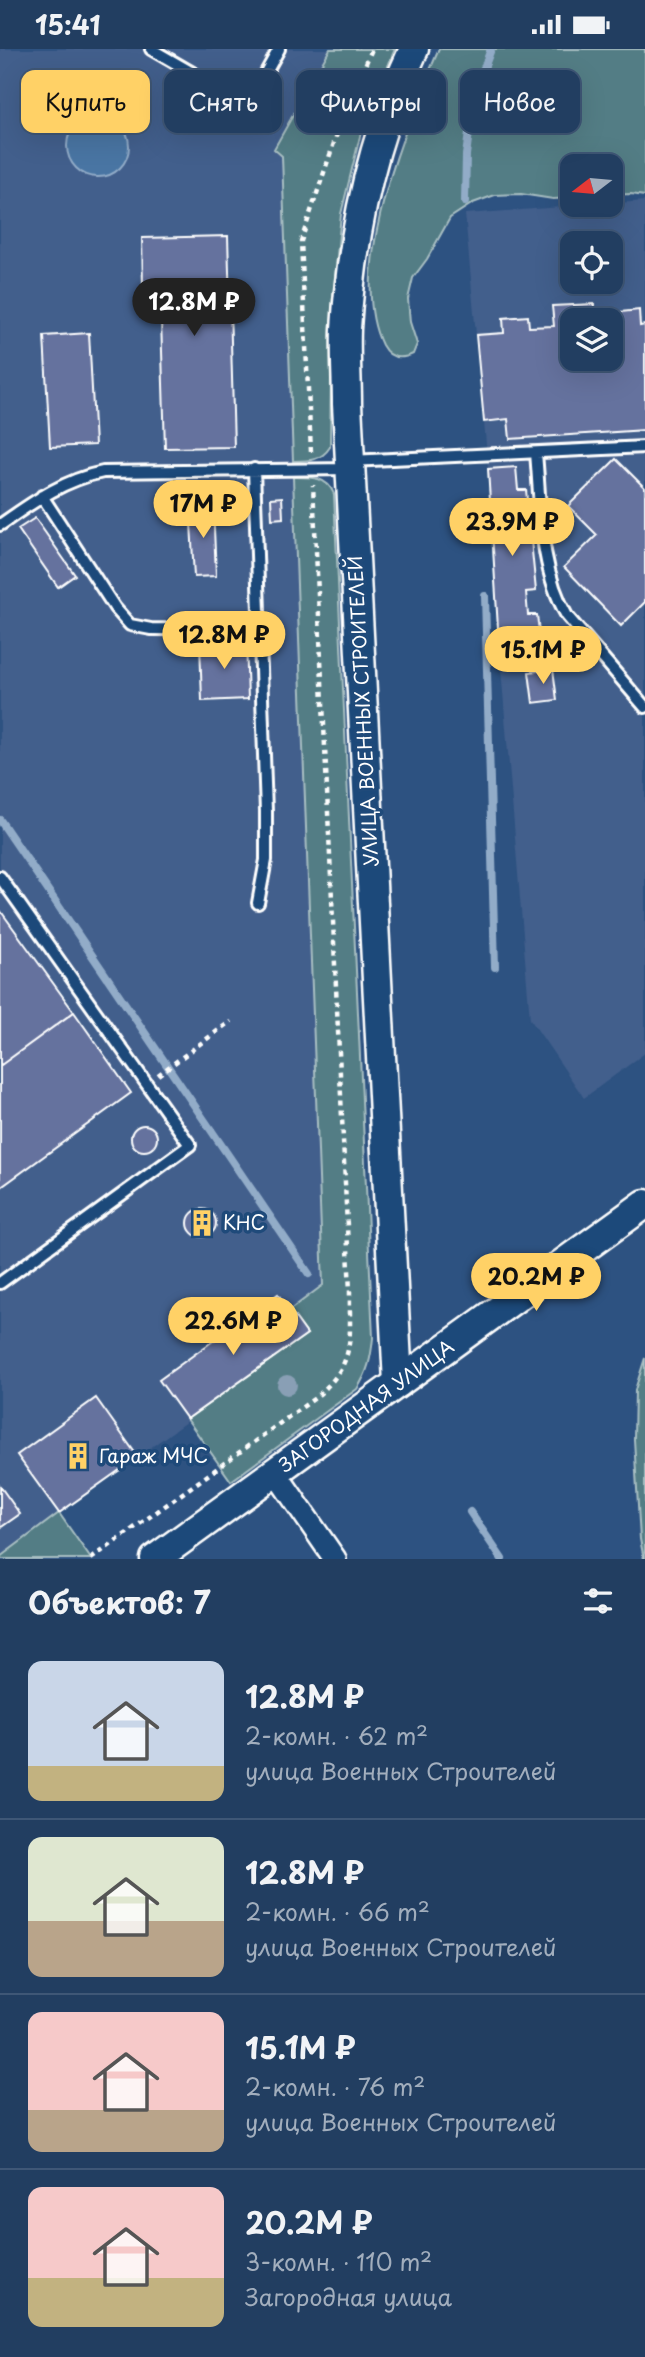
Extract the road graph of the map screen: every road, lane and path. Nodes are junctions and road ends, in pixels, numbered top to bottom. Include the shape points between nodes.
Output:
1 (150, 49) edge
2 (279, 49) edge
3 (372, 49) edge
4 (414, 49) edge
5 (645, 447) edge
6 (536, 453) junction
7 (351, 465) junction
8 (312, 468) junction
9 (254, 469) junction
10 (42, 496) junction
11 (0, 525) edge
12 (260, 630) junction
13 (645, 706) edge
14 (0, 877) edge
15 (258, 903) dead end
16 (231, 1021) dead end
17 (146, 1083) junction
18 (645, 1204) edge
19 (0, 1283) edge
20 (398, 1383) junction
21 (275, 1472) junction
22 (91, 1559) edge
23 (155, 1559) edge
24 (335, 1559) edge

1 - 2 lane via 248,105
3 - 8 path via 342,119 301,241
4 - 7 street, УЛИЦА ВОЕННЫХ СТРОИТЕЛЕЙ via 379,135 352,262 346,332
5 - 6 lane
6 - 7 lane
6 - 13 lane via 546,559 557,600
7 - 8 lane
7 - 20 street, УЛИЦА ВОЕННЫХ СТРОИТЕЛЕЙ
8 - 9 lane
8 - 22 path via 349,1346 343,1369 332,1384
9 - 10 lane via 103,472 68,481
9 - 12 lane
10 - 11 lane
10 - 12 lane via 130,625
12 - 15 lane via 266,860
14 - 17 lane
16 - 17 path
17 - 19 lane via 190,1145
18 - 20 street, ЗАГОРОДНАЯ УЛИЦА
20 - 21 street, ЗАГОРОДНАЯ УЛИЦА
21 - 23 street, ЗАГОРОДНАЯ УЛИЦА
21 - 24 street

